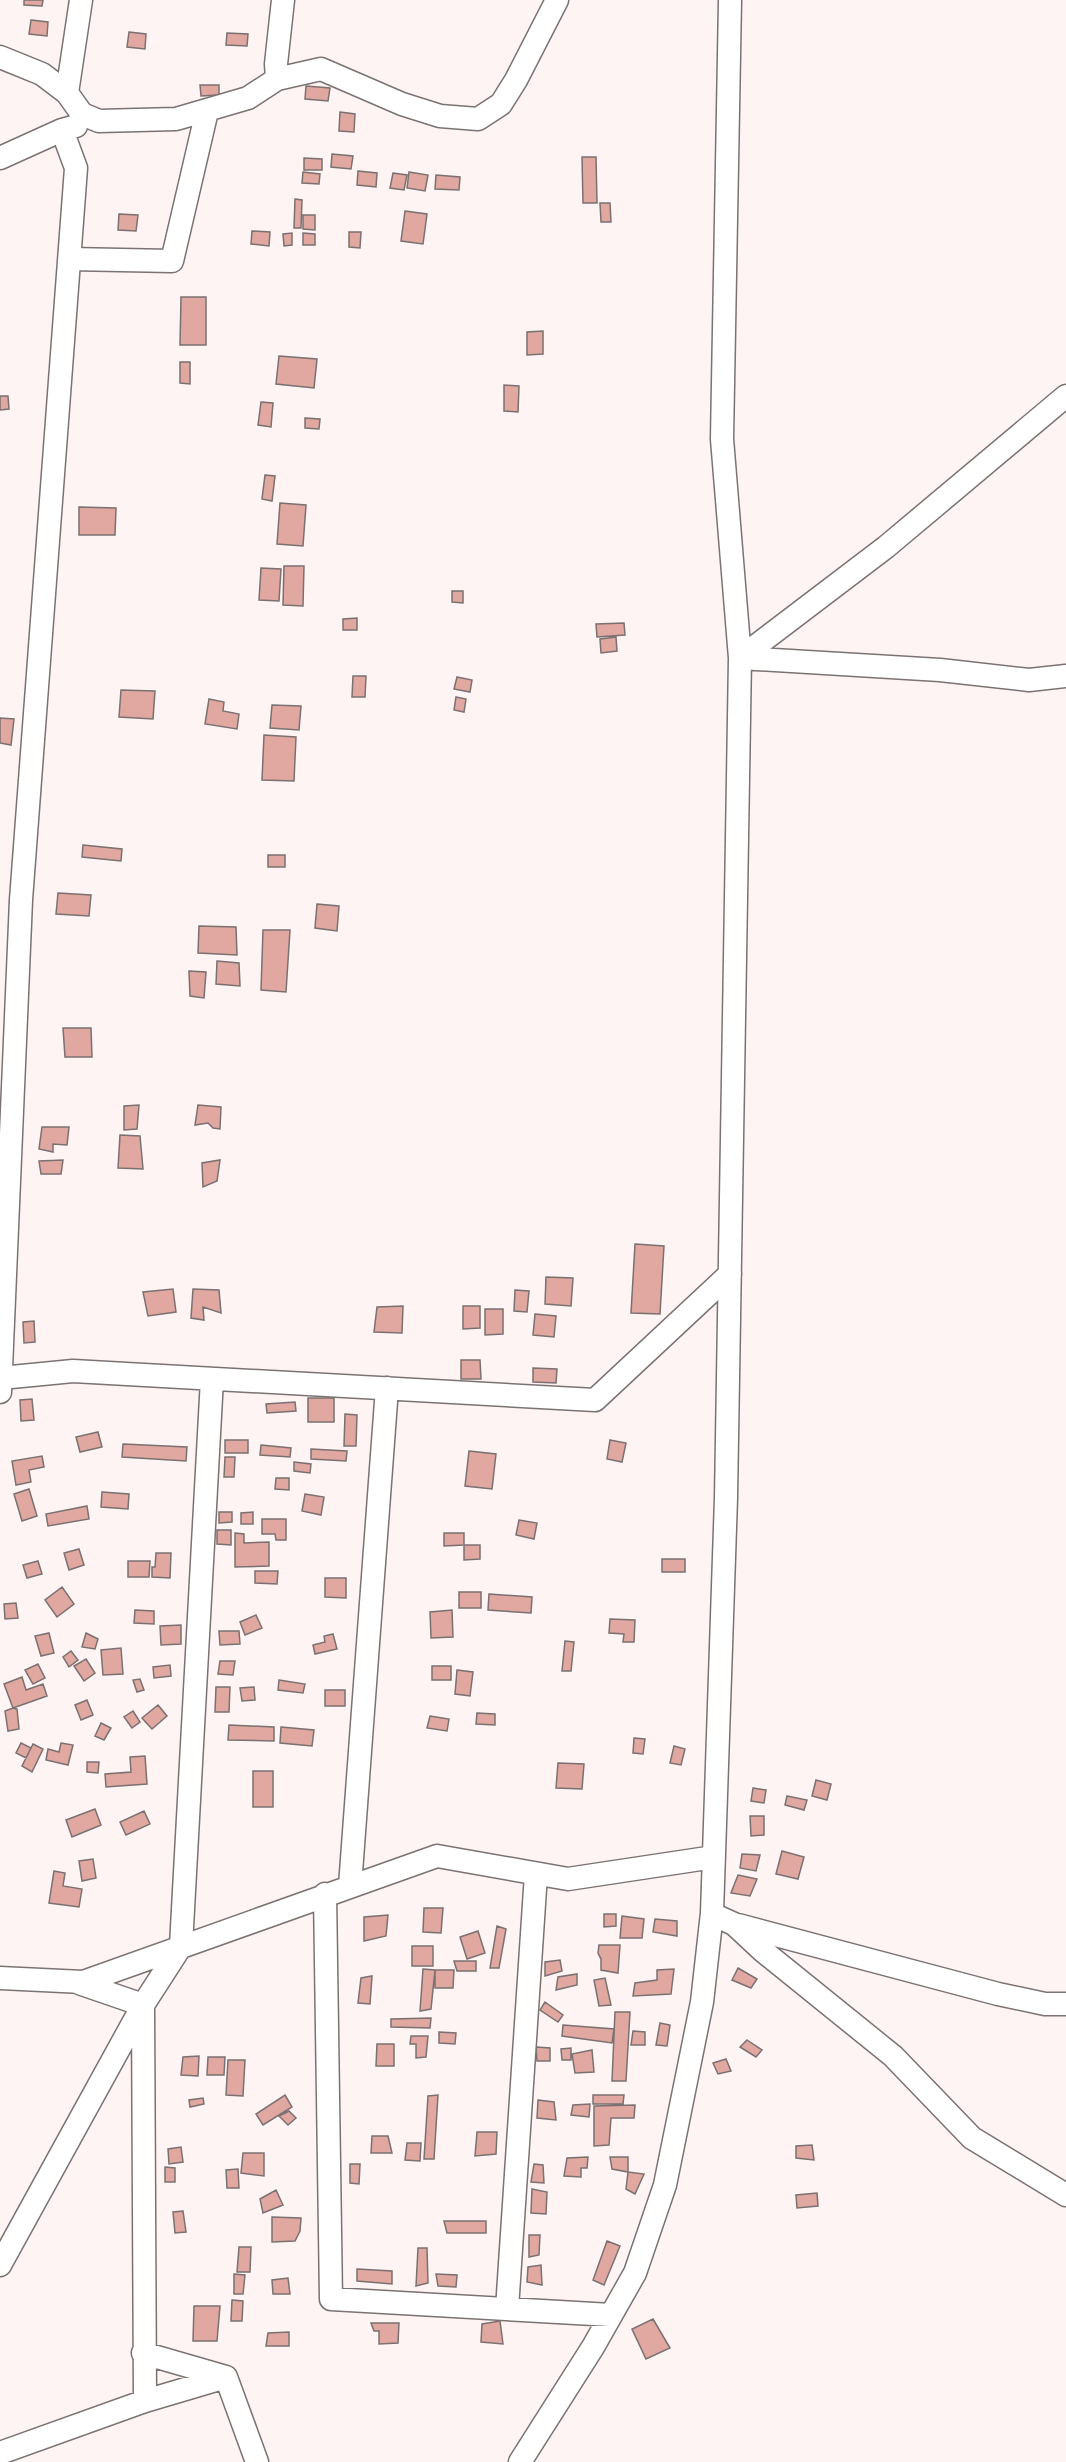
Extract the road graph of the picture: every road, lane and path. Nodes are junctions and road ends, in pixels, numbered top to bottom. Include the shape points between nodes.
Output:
1 (81, 0) edge
2 (283, 0) edge
3 (556, 0) edge
4 (730, 0) edge
5 (0, 57) edge
6 (277, 79) junction
7 (67, 93) junction
8 (207, 111) junction
9 (99, 121) junction
10 (62, 130) junction
11 (0, 158) edge
12 (70, 258) junction
13 (1066, 396) edge
14 (740, 658) junction
15 (1066, 676) edge
16 (730, 1274) junction
17 (1, 1378) edge
18 (212, 1379) junction
19 (387, 1389) junction
20 (0, 1392) edge
21 (714, 1857) junction
22 (536, 1874) junction
23 (350, 1886) junction
24 (325, 1894) junction
25 (712, 1914) junction
26 (734, 1924) junction
27 (181, 1946) junction
28 (0, 1978) edge
29 (74, 1982) junction
30 (1066, 2004) edge
31 (143, 2005) junction
32 (1066, 2195) edge
33 (0, 2265) edge
34 (507, 2309) junction
35 (611, 2315) junction
36 (143, 2353) junction
37 (226, 2377) junction
38 (145, 2401) junction
39 (0, 2453) edge
40 (257, 2462) edge
41 (520, 2462) edge

1 - 7 street
2 - 6 street
3 - 6 street via 501,104 478,119 421,110 321,69
4 - 14 street via 722,439
5 - 7 street via 42,74
6 - 8 street via 248,98
7 - 9 street via 82,114
8 - 9 street via 176,119
8 - 12 street via 172,261
9 - 10 street
10 - 11 street
10 - 12 street via 76,168
12 - 17 street via 21,900
13 - 14 street via 886,547
14 - 15 street via 940,670 1029,680
14 - 16 street
16 - 19 street via 595,1400
16 - 21 street
17 - 18 street via 73,1371
17 - 20 street
18 - 19 street
18 - 27 street
19 - 23 street
21 - 22 street via 568,1880
21 - 25 street
22 - 23 street via 437,1856
22 - 34 street
23 - 24 street
24 - 27 street
24 - 34 street via 331,2299
25 - 26 street
25 - 35 street via 702,2002 665,2185 635,2273
26 - 30 street via 998,1994 1045,2004
26 - 32 street via 893,2056 972,2138
27 - 29 street
27 - 31 street
28 - 29 street
29 - 31 street
31 - 33 street
31 - 36 street
34 - 35 street
35 - 41 street
36 - 37 street
36 - 38 street
37 - 38 street
37 - 40 street
38 - 39 street

